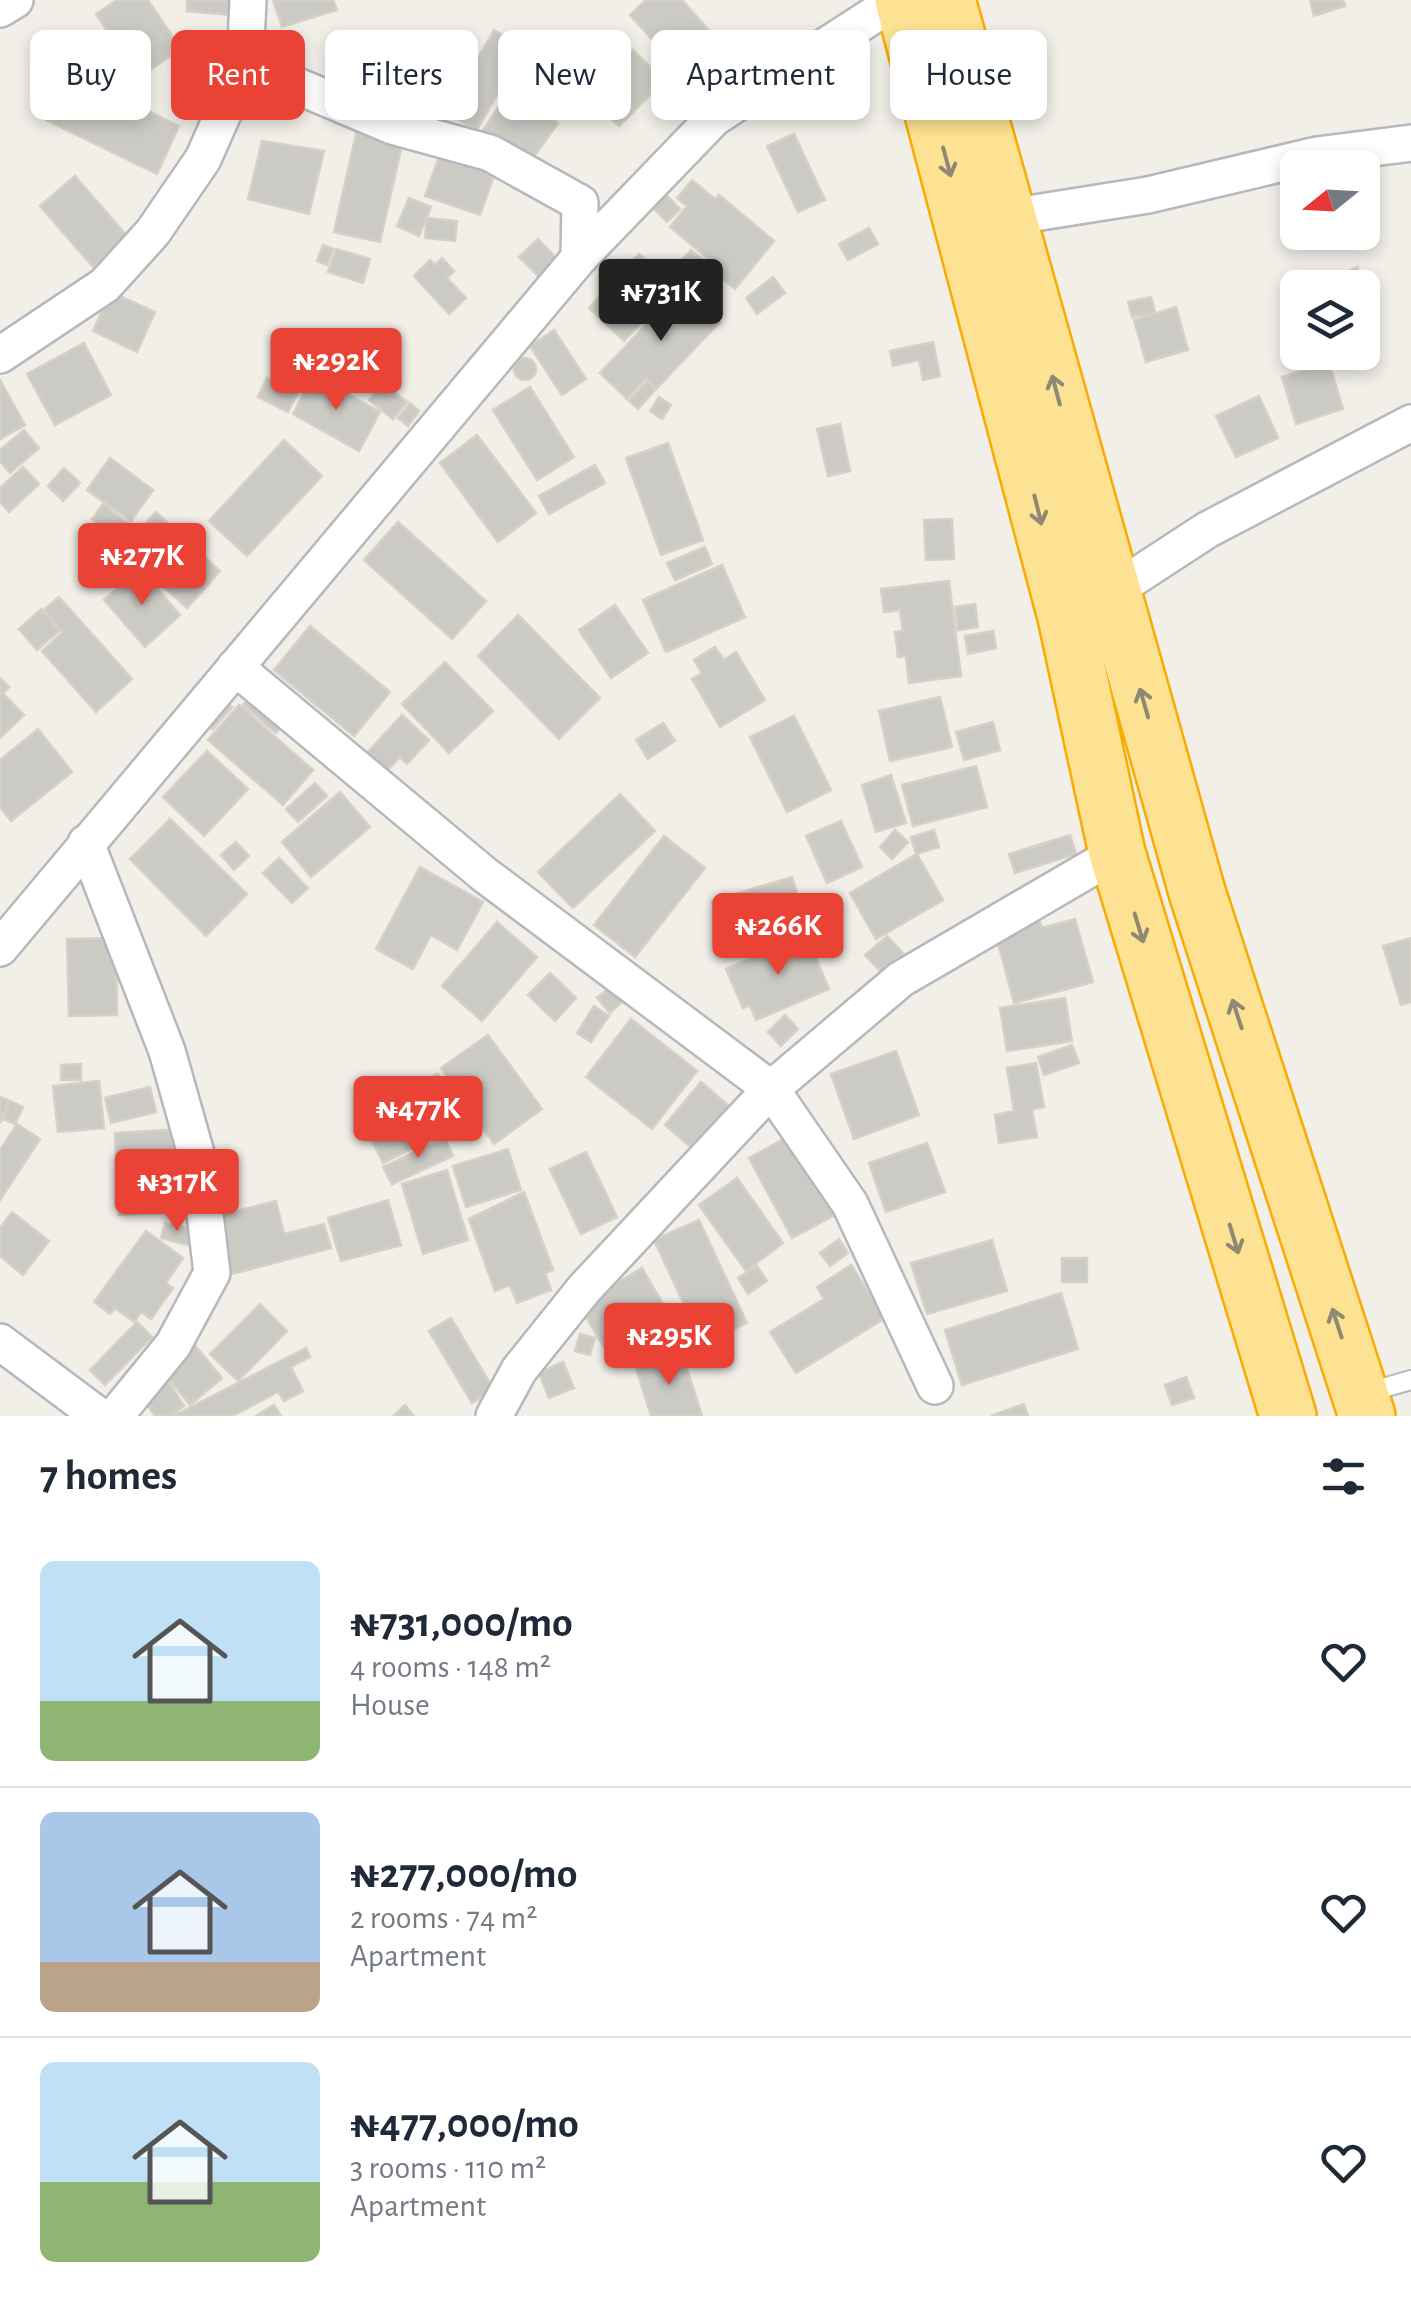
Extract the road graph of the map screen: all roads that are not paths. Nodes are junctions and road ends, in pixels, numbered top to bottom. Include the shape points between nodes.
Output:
1 (16, 0) edge
2 (248, 0) edge
3 (900, 0) edge
4 (947, 0) edge
5 (0, 10) edge
6 (247, 30) edge
7 (305, 89) edge
8 (220, 120) edge
9 (1411, 143) edge
10 (1009, 217) junction
11 (579, 258) junction
12 (0, 356) edge
13 (1411, 423) edge
14 (1112, 592) junction
15 (235, 667) junction
16 (86, 843) junction
17 (1116, 853) junction
18 (0, 948) edge
19 (771, 1089) junction
20 (0, 1342) edge
21 (936, 1386) dead end
22 (1379, 1397) edge
23 (100, 1416) edge
24 (115, 1416) edge
25 (494, 1416) edge
26 (1288, 1416) edge

1 - 5 street
2 - 6 street
3 - 11 street via 714,118
3 -> 17 highway via 1056,580
4 - 10 highway
7 - 11 street via 392,126 490,153 580,203
8 - 12 street via 203,159 153,232 105,284
9 - 10 street
14 -> 10 highway
11 - 15 street
13 - 14 street via 1207,530
22 -> 14 highway via 1197,892
15 - 16 street
15 - 19 street via 485,875
16 - 18 street
16 - 24 street via 168,1050 200,1164 212,1273 173,1346
17 - 19 street via 902,979
17 -> 26 highway
19 - 21 street via 850,1204
19 - 25 street via 584,1289 519,1370
20 - 23 street

